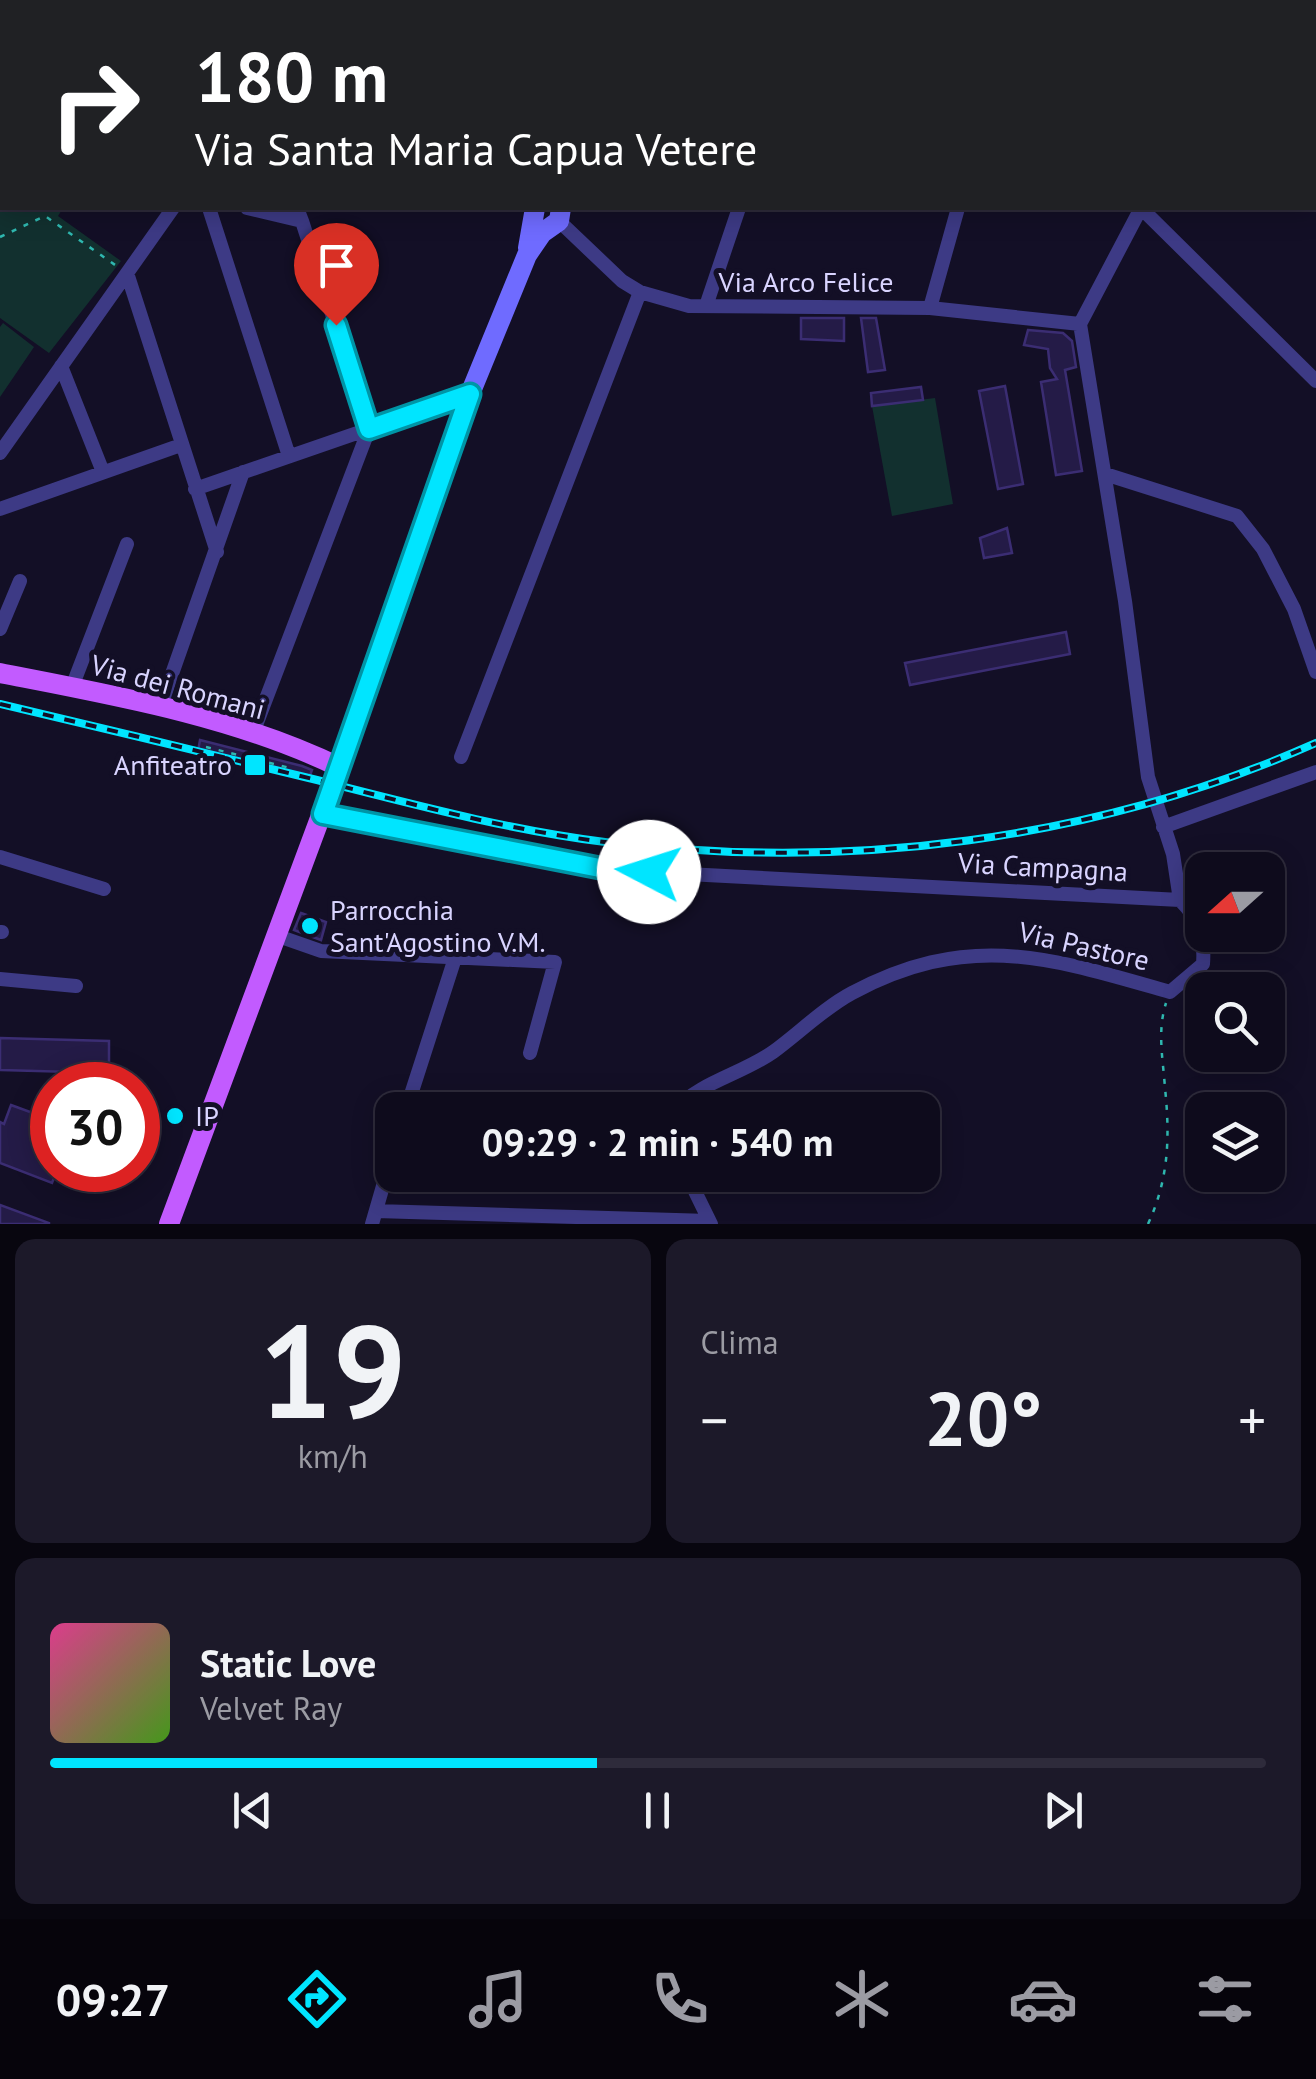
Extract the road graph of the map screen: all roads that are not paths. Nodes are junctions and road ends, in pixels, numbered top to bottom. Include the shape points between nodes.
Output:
1 (172, 210) edge
2 (210, 210) edge
3 (265, 210) edge
4 (535, 210) edge
5 (738, 210) edge
6 (957, 210) edge
7 (1140, 210) edge
8 (1143, 210) edge
9 (300, 214) edge
10 (560, 214) edge
11 (527, 256) junction
12 (127, 273) junction
13 (640, 292) junction
14 (706, 306) junction
15 (930, 308) junction
16 (1080, 324) junction
17 (62, 366) junction
18 (1316, 380) edge
19 (470, 394) junction
20 (369, 429) junction
21 (181, 445) junction
22 (0, 453) edge
23 (289, 456) junction
24 (103, 472) junction
25 (243, 472) junction
26 (1105, 474) junction
27 (195, 489) junction
28 (0, 508) edge
29 (127, 544) dead end
30 (217, 552) junction
31 (20, 582) dead end
32 (1316, 622) edge
33 (0, 629) edge
34 (1303, 632) junction
35 (1316, 672) edge
36 (0, 673) edge
37 (72, 687) junction
38 (160, 708) junction
39 (254, 733) junction
40 (461, 757) dead end
41 (339, 767) junction
42 (1316, 772) edge
43 (323, 814) junction
44 (1163, 827) junction
45 (0, 857) edge
46 (104, 889) dead end
47 (1180, 900) junction
48 (278, 936) junction
49 (456, 958) junction
50 (0, 980) edge
51 (76, 986) dead end
52 (530, 1054) dead end
53 (412, 1092) edge
54 (695, 1092) edge
55 (381, 1192) edge
56 (695, 1192) edge
57 (374, 1217) edge
58 (710, 1222) edge
59 (169, 1224) edge

1 - 12 street
2 - 23 street
3 - 9 street
4 - 11 main road
5 - 14 street
6 - 15 street
7 - 16 street
8 - 18 street
9 - 20 street
10 - 11 main road
10 - 13 street, Via Arco Felice
11 - 19 main road
12 - 17 street
12 - 21 street
13 - 14 street, Via Arco Felice
13 - 40 street
14 - 15 street, Via Arco Felice
15 - 16 street, Via Arco Felice
16 - 26 street
17 - 22 street
17 - 24 street
19 - 20 street
19 - 41 main road
20 - 23 street
20 - 39 street
21 - 24 street
21 - 27 street
23 - 25 street
24 - 28 street
25 - 27 street
25 - 30 street
26 - 34 street via 1237,516 1263,549
26 - 44 street via 1148,777
27 - 30 street
29 - 37 street
30 - 38 street
31 - 33 street
32 - 34 street
34 - 35 street
36 - 37 main road, Via dei Romani
37 - 38 main road, Via dei Romani
38 - 39 main road, Via dei Romani
39 - 41 main road, Via dei Romani
41 - 43 main road
42 - 44 street
43 - 47 street, Via Campagna via 610,870
43 - 48 main road
44 - 47 street
45 - 46 street
47 - 54 street, Via Pastore via 1196,916 1203,964 1170,992 1034,956 1002,953 921,964 850,994 769,1055
48 - 49 street via 321,952
48 - 59 main road
49 - 52 street via 556,962
49 - 53 street
50 - 51 street
55 - 57 street
56 - 58 street
57 - 58 street

